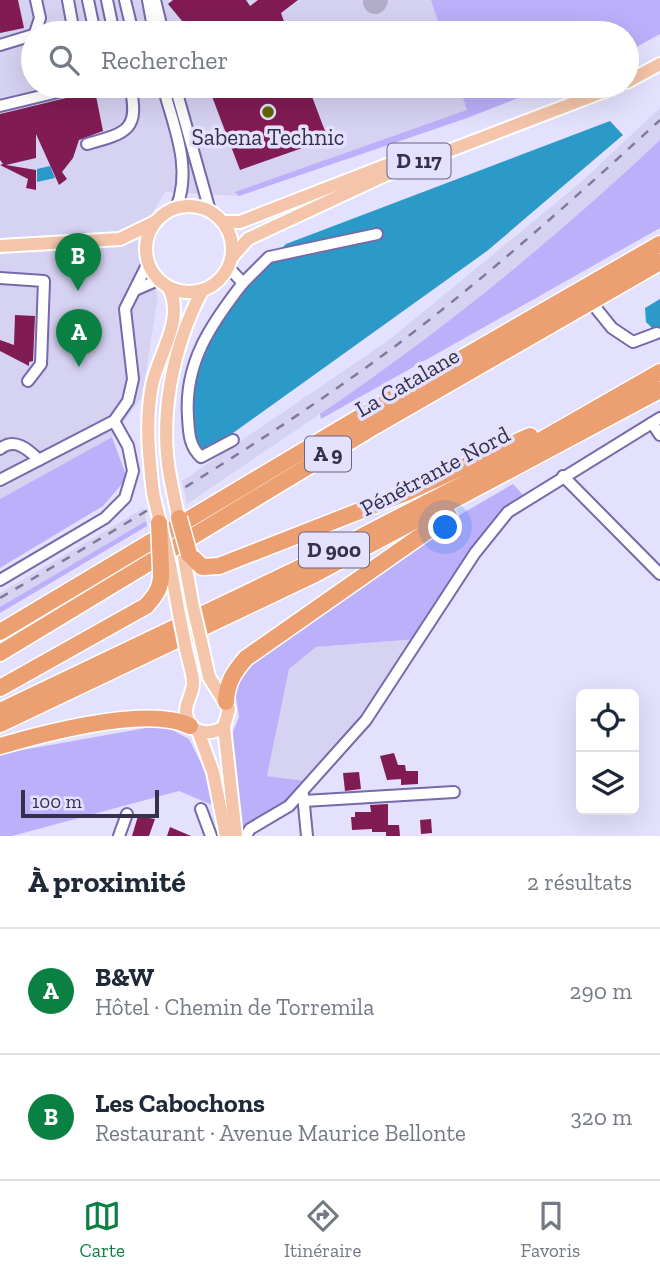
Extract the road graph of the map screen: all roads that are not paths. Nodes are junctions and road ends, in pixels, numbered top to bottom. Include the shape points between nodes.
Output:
1 (36, 0) edge
2 (68, 0) edge
3 (88, 0) edge
4 (107, 0) edge
5 (125, 0) edge
6 (148, 0) edge
7 (155, 0) edge
8 (39, 21) edge
9 (72, 21) edge
10 (93, 21) edge
11 (111, 21) edge
12 (130, 21) edge
13 (152, 21) edge
14 (160, 21) edge
15 (21, 38) edge
16 (0, 45) edge
17 (660, 56) edge
18 (660, 64) edge
19 (639, 67) edge
20 (639, 75) edge
21 (33, 98) edge
22 (133, 98) edge
23 (167, 98) edge
24 (173, 98) edge
25 (178, 98) edge
26 (568, 98) edge
27 (587, 98) edge
28 (0, 106) edge
29 (87, 144) dead end
30 (193, 157) junction
31 (176, 208) junction
32 (209, 211) junction
33 (155, 222) junction
34 (223, 222) junction
35 (377, 234) dead end
36 (120, 239) junction
37 (660, 244) edge
38 (0, 246) edge
39 (147, 260) junction
40 (230, 262) junction
41 (660, 262) edge
42 (0, 278) edge
43 (163, 284) junction
44 (243, 284) junction
45 (132, 291) junction
46 (202, 291) junction
47 (591, 302) junction
48 (657, 334) dead end
49 (660, 370) edge
50 (28, 381) dead end
51 (660, 390) edge
52 (640, 402) junction
53 (114, 421) junction
54 (656, 421) edge
55 (660, 435) edge
56 (233, 440) dead end
57 (2, 446) edge
58 (38, 460) junction
59 (563, 477) junction
60 (0, 480) edge
61 (179, 518) joint
62 (159, 523) joint
63 (186, 556) junction
64 (166, 568) junction
65 (660, 574) edge
66 (0, 580) edge
67 (0, 632) edge
68 (0, 653) edge
69 (0, 688) edge
70 (226, 702) junction
71 (0, 711) edge
72 (0, 724) edge
73 (224, 727) junction
74 (194, 728) junction
75 (0, 746) edge
76 (454, 792) dead end
77 (303, 797) junction
78 (201, 809) dead end
79 (127, 814) dead end
80 (119, 836) edge
81 (211, 836) edge
82 (226, 836) edge
83 (236, 836) edge
84 (246, 836) edge
85 (307, 836) edge

1 - 8 street
2 - 9 street
3 - 10 street
4 - 11 street
5 - 12 street
6 - 13 street
7 - 14 street
15 - 16 street
17 - 19 main road
18 - 20 main road
21 - 28 street
22 - 29 street via 133,122 126,130
23 - 31 street via 184,169
24 - 30 street
25 - 30 street
26 - 34 main road, D 117 via 240,222
27 - 40 main road, D 117 via 383,176 248,239
30 - 32 street
31 - 32 main road
31 - 33 main road
32 - 34 main road
33 - 36 main road
33 - 39 main road via 149,233
34 - 40 main road via 229,233
35 - 44 street via 269,257
36 - 38 main road
36 - 39 main road
37 - 67 highway, La Catalane / A 9
39 - 43 main road
39 - 45 street
40 - 44 street
40 - 46 main road via 213,286
41 - 47 highway, La Catalane / A 9
42 - 50 street via 44,281 41,364
43 - 45 street
43 - 46 main road via 191,293
43 - 62 main road, bridge via 176,309 152,384 149,418 148,454
44 - 56 street via 203,339 186,398 189,440 201,457
45 - 53 street via 125,309 133,379 128,401
46 - 61 main road, bridge via 182,340 171,385 164,451
47 - 48 street via 612,328 633,342
47 - 68 highway, La Catalane / A 9 via 375,426
49 - 63 highway via 569,418 408,492 219,566 202,567
49 - 71 highway, Pénétrante Nord / D 900 via 475,478 322,557
51 - 52 highway, Pénétrante Nord / D 900
52 - 70 highway via 437,523 246,659 233,674
52 - 72 highway, Pénétrante Nord / D 900 via 316,574
53 - 58 street
53 - 66 street via 128,446 132,471 125,498 105,518
54 - 55 street
54 - 59 street
57 - 58 street via 21,446
58 - 60 street
59 - 65 street
59 - 77 street via 508,512 493,529 366,720
61 - 63 highway, bridge
62 - 64 highway, bridge
63 - 70 main road, bridge via 209,677
64 - 69 highway via 146,606
64 - 74 main road, bridge via 193,684 186,715
70 - 73 main road via 229,716
73 - 74 main road via 207,733
73 - 83 main road
74 - 75 highway via 159,717 36,735
74 - 82 main road via 213,772
76 - 77 street
77 - 84 street via 250,829
77 - 85 street
78 - 81 street
79 - 80 street

